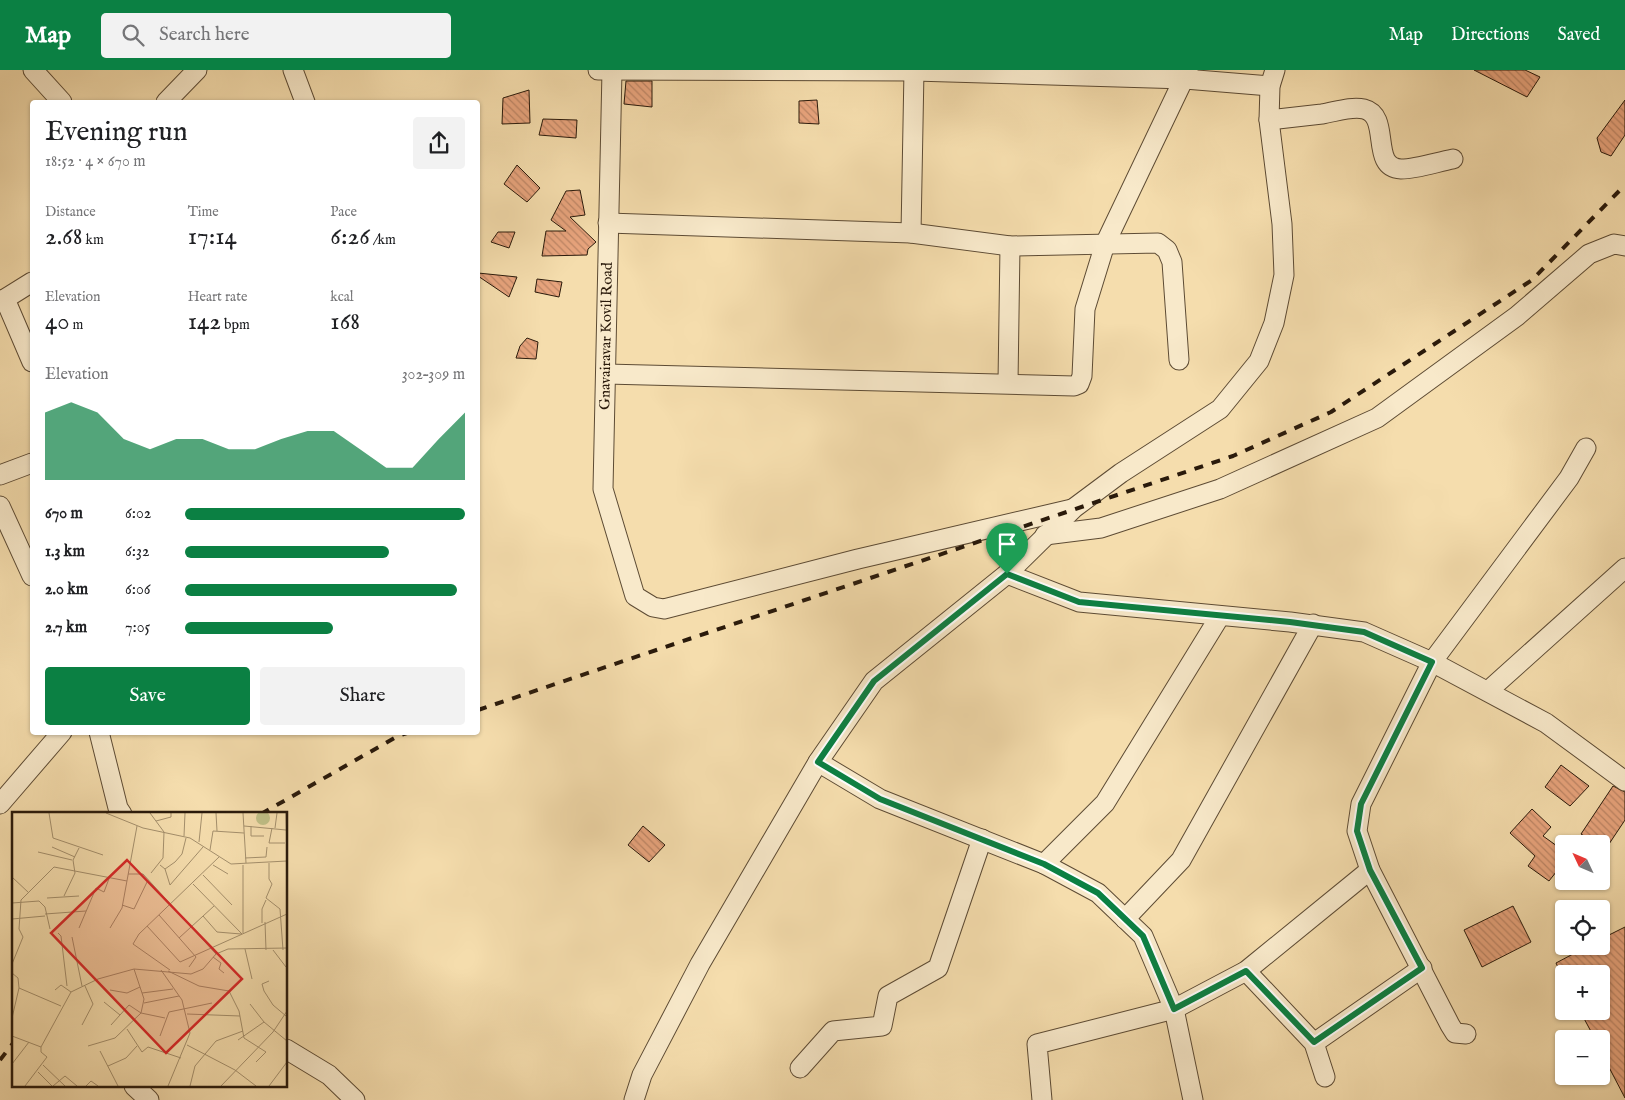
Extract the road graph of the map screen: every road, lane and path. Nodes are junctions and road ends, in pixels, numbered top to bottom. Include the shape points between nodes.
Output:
1 (33, 70) edge
2 (197, 70) edge
3 (293, 70) edge
4 (607, 70) edge
5 (914, 70) edge
6 (1187, 74) edge
7 (1273, 78) edge
8 (60, 100) edge
9 (168, 100) edge
10 (304, 100) edge
11 (1269, 120) junction
12 (1453, 158) dead end
13 (608, 223) junction
14 (911, 233) junction
15 (1105, 244) junction
16 (1010, 246) junction
17 (1625, 246) edge
18 (30, 283) edge
19 (3, 300) edge
20 (30, 358) edge
21 (1178, 360) dead end
22 (606, 374) junction
23 (1008, 383) junction
24 (1586, 448) dead end
25 (30, 464) edge
26 (0, 475) edge
27 (0, 506) edge
28 (1074, 508) junction
29 (1045, 535) junction
30 (1625, 568) edge
31 (30, 572) edge
32 (1007, 574) junction
33 (1220, 616) junction
34 (1313, 624) junction
35 (1432, 662) junction
36 (1488, 691) junction
37 (59, 735) edge
38 (100, 735) edge
39 (818, 762) junction
40 (1625, 781) edge
41 (0, 804) edge
42 (121, 812) edge
43 (982, 839) junction
44 (1044, 864) junction
45 (1370, 870) junction
46 (1125, 919) junction
47 (1422, 968) junction
48 (1246, 971) junction
49 (1174, 1009) junction
50 (1466, 1034) dead end
51 (1314, 1042) junction
52 (288, 1050) edge
53 (800, 1068) dead end
54 (1325, 1077) dead end
55 (136, 1088) edge
56 (149, 1100) edge
57 (355, 1100) edge
58 (634, 1100) edge
59 (1042, 1100) edge
60 (1193, 1100) edge

1 - 8 street
2 - 9 street
3 - 10 street
4 - 5 street
4 - 13 street, Gnavairavar Kovil Road
5 - 6 street
5 - 14 street
6 - 7 street
6 - 15 street
7 - 11 street
11 - 12 street via 1364,109 1378,123 1384,159 1390,166 1400,169
11 - 28 street via 1282,224 1284,275 1274,323 1259,361 1220,409 1121,473
13 - 14 street
13 - 22 street, Gnavairavar Kovil Road
14 - 16 street
15 - 16 street
15 - 21 street via 1158,243 1167,250 1172,262
15 - 23 street via 1084,309 1079,384
16 - 23 street
17 - 29 street via 1614,244 1589,254 1509,322 1377,418 1220,489 1102,528
18 - 19 street
19 - 20 street
22 - 23 street
22 - 28 street, Gnavairavar Kovil Road via 603,489 635,596 653,607 664,609 876,554
24 - 35 street via 1568,478
25 - 26 street
27 - 31 street
28 - 29 street
29 - 32 street
30 - 36 street
32 - 33 street via 1079,602
32 - 39 street via 874,681
33 - 34 street
33 - 44 street via 1105,803
34 - 35 street via 1364,632
34 - 46 street via 1181,860
35 - 36 street
35 - 45 street via 1361,804 1357,831
36 - 40 street via 1546,723
37 - 41 street
38 - 42 street
39 - 43 street via 880,799
39 - 58 street via 700,964 642,1075
43 - 44 street
43 - 53 street via 938,968 888,996 882,1026 833,1031
44 - 46 street via 1098,893
45 - 47 street
45 - 48 street
46 - 49 street via 1143,936
47 - 50 street via 1455,1033
47 - 51 street
48 - 49 street
48 - 51 street
49 - 59 street via 1037,1044
49 - 60 street
51 - 54 street
52 - 57 street via 329,1074
55 - 56 street

